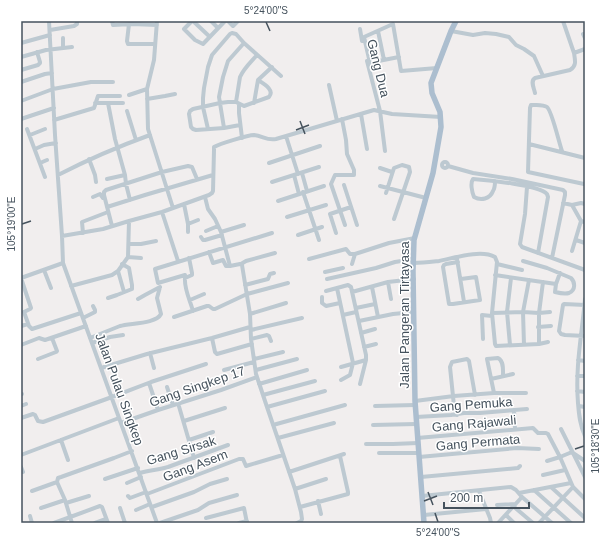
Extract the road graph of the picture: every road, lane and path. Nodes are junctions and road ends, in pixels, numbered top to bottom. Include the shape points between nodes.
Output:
1 (49, 21) edge
2 (112, 21) edge
3 (192, 21) edge
4 (211, 21) edge
5 (227, 21) edge
6 (238, 21) edge
7 (456, 21) edge
8 (563, 21) edge
9 (77, 23) edge
10 (157, 23) edge
11 (129, 24) junction
12 (218, 28) junction
13 (360, 29) dead end
14 (378, 31) junction
15 (451, 31) junction
16 (50, 32) junction
17 (210, 37) junction
18 (63, 38) dead end
19 (21, 43) edge
20 (244, 43) junction
21 (155, 44) junction
22 (63, 48) junction
23 (72, 48) dead end
24 (585, 49) edge
25 (50, 50) junction
26 (37, 52) junction
27 (574, 53) junction
28 (257, 55) junction
29 (399, 57) junction
30 (21, 58) edge
31 (384, 60) junction
32 (368, 63) junction
33 (272, 67) junction
34 (437, 68) junction
35 (21, 70) edge
36 (52, 73) junction
37 (281, 76) dead end
38 (543, 76) junction
39 (258, 80) junction
40 (21, 82) edge
41 (113, 82) dead end
42 (329, 85) dead end
43 (53, 89) junction
44 (146, 89) junction
45 (535, 93) dead end
46 (175, 94) dead end
47 (129, 95) dead end
48 (120, 96) dead end
49 (147, 99) junction
50 (21, 101) edge
51 (95, 103) junction
52 (108, 103) junction
53 (123, 103) dead end
54 (220, 103) junction
55 (238, 103) junction
56 (254, 103) junction
57 (203, 107) junction
58 (54, 108) junction
59 (127, 111) dead end
60 (380, 111) junction
61 (360, 114) junction
62 (441, 117) junction
63 (21, 119) edge
64 (342, 119) junction
65 (54, 120) junction
66 (336, 121) junction
67 (240, 125) junction
68 (224, 128) junction
69 (27, 129) dead end
70 (45, 129) dead end
71 (208, 129) junction
72 (30, 135) junction
73 (150, 135) junction
74 (286, 136) junction
75 (242, 138) junction
76 (136, 140) junction
77 (56, 143) junction
78 (529, 144) junction
79 (320, 146) dead end
80 (117, 147) junction
81 (35, 149) junction
82 (367, 149) dead end
83 (385, 151) dead end
84 (562, 151) junction
85 (292, 155) junction
86 (585, 158) edge
87 (89, 159) junction
88 (48, 160) dead end
89 (268, 162) dead end
90 (40, 163) junction
91 (435, 163) junction
92 (319, 167) dead end
93 (380, 168) dead end
94 (162, 172) junction
95 (392, 172) junction
96 (298, 174) junction
97 (58, 175) junction
98 (125, 175) junction
99 (213, 175) junction
100 (45, 177) dead end
101 (107, 180) dead end
102 (197, 180) junction
103 (495, 181) junction
104 (96, 182) dead end
105 (272, 182) dead end
106 (126, 184) junction
107 (584, 184) dead end
108 (344, 185) dead end
109 (324, 186) dead end
110 (380, 186) dead end
111 (388, 187) junction
112 (527, 187) junction
113 (166, 188) junction
114 (303, 192) junction
115 (404, 192) junction
116 (386, 193) dead end
117 (93, 197) dead end
118 (205, 197) junction
119 (426, 198) junction
120 (130, 200) junction
121 (278, 201) dead end
122 (563, 203) junction
123 (184, 204) junction
124 (585, 204) edge
125 (326, 205) dead end
126 (572, 205) junction
127 (351, 207) junction
128 (107, 208) junction
129 (173, 208) junction
130 (309, 211) junction
131 (340, 211) junction
132 (162, 212) junction
133 (287, 217) dead end
134 (394, 219) dead end
135 (198, 220) dead end
136 (129, 221) junction
137 (583, 222) edge
138 (188, 224) junction
139 (244, 225) dead end
140 (345, 225) dead end
141 (357, 225) dead end
142 (112, 226) junction
143 (218, 226) junction
144 (322, 227) dead end
145 (315, 229) junction
146 (206, 231) dead end
147 (188, 232) dead end
148 (83, 233) junction
149 (221, 233) junction
150 (272, 233) dead end
151 (336, 233) dead end
152 (298, 234) dead end
153 (62, 236) junction
154 (201, 237) dead end
155 (414, 238) junction
156 (318, 240) dead end
157 (576, 240) junction
158 (156, 241) dead end
159 (585, 243) edge
160 (129, 244) junction
161 (225, 247) junction
162 (572, 251) dead end
163 (209, 252) junction
164 (275, 253) dead end
165 (538, 253) junction
166 (355, 254) junction
167 (128, 257) junction
168 (141, 258) dead end
169 (189, 258) junction
170 (552, 258) junction
171 (309, 259) dead end
172 (457, 259) junction
173 (178, 261) junction
174 (414, 261) junction
175 (523, 261) dead end
176 (243, 262) junction
177 (63, 263) junction
178 (122, 264) junction
179 (352, 264) dead end
180 (497, 264) junction
181 (230, 266) junction
182 (343, 268) dead end
183 (44, 270) junction
184 (336, 270) junction
185 (522, 270) dead end
186 (585, 270) edge
187 (118, 271) junction
188 (326, 272) dead end
189 (274, 273) dead end
190 (560, 273) junction
191 (185, 275) dead end
192 (495, 275) junction
193 (338, 276) junction
194 (21, 278) edge
195 (511, 278) junction
196 (327, 279) dead end
197 (461, 279) junction
198 (529, 280) junction
199 (414, 281) junction
200 (544, 282) junction
201 (288, 283) dead end
202 (388, 284) junction
203 (556, 284) junction
204 (159, 285) junction
205 (245, 285) junction
206 (71, 286) junction
207 (51, 288) dead end
208 (337, 288) junction
209 (372, 288) junction
210 (326, 291) dead end
211 (124, 292) junction
212 (353, 293) junction
213 (204, 294) dead end
214 (247, 294) junction
215 (322, 297) dead end
216 (108, 298) dead end
217 (138, 299) dead end
218 (391, 299) dead end
219 (585, 299) edge
220 (190, 300) junction
221 (464, 302) junction
222 (286, 303) dead end
223 (340, 303) junction
224 (375, 304) junction
225 (585, 305) edge
226 (93, 306) dead end
227 (356, 310) junction
228 (22, 311) edge
229 (193, 311) junction
230 (414, 312) junction
231 (507, 312) junction
232 (523, 312) junction
233 (539, 312) junction
234 (550, 312) dead end
235 (250, 314) junction
236 (492, 314) junction
237 (82, 315) junction
238 (343, 315) junction
239 (174, 317) dead end
240 (378, 317) junction
241 (302, 318) dead end
242 (359, 322) junction
243 (28, 324) junction
244 (21, 326) edge
245 (86, 326) junction
246 (551, 326) dead end
247 (538, 327) junction
248 (250, 328) junction
249 (376, 329) dead end
250 (361, 333) junction
251 (123, 335) dead end
252 (583, 336) edge
253 (52, 338) junction
254 (90, 338) junction
255 (212, 338) junction
256 (251, 338) junction
257 (483, 339) dead end
258 (271, 341) dead end
259 (548, 342) dead end
260 (92, 343) junction
261 (252, 344) junction
262 (376, 344) dead end
263 (539, 344) junction
264 (21, 345) edge
265 (510, 345) junction
266 (524, 345) junction
267 (364, 347) junction
268 (284, 352) dead end
269 (150, 353) junction
270 (578, 355) junction
271 (585, 355) edge
272 (38, 359) dead end
273 (297, 359) dead end
274 (254, 360) junction
275 (366, 360) junction
276 (578, 360) junction
277 (585, 361) edge
278 (206, 364) dead end
279 (353, 364) junction
280 (341, 367) dead end
281 (101, 368) junction
282 (154, 368) dead end
283 (224, 370) dead end
284 (256, 370) junction
285 (307, 370) dead end
286 (513, 374) dead end
287 (503, 376) junction
288 (577, 376) junction
289 (585, 376) edge
290 (257, 377) junction
291 (491, 378) junction
292 (341, 380) dead end
293 (315, 381) dead end
294 (149, 383) junction
295 (259, 384) junction
296 (360, 384) dead end
297 (167, 387) dead end
298 (325, 391) dead end
299 (577, 391) junction
300 (585, 392) edge
301 (494, 393) junction
302 (526, 393) dead end
303 (263, 395) junction
304 (475, 395) junction
305 (454, 396) junction
306 (112, 397) junction
307 (178, 403) junction
308 (415, 403) junction
309 (26, 404) dead end
310 (173, 405) junction
311 (345, 405) dead end
312 (21, 406) edge
313 (375, 406) dead end
314 (579, 406) junction
315 (267, 407) junction
316 (585, 407) edge
317 (225, 408) dead end
318 (527, 409) dead end
319 (158, 410) junction
320 (514, 410) junction
321 (457, 415) junction
322 (416, 417) junction
323 (21, 418) edge
324 (120, 418) junction
325 (184, 421) junction
326 (121, 423) junction
327 (334, 423) dead end
328 (416, 424) junction
329 (583, 424) edge
330 (273, 425) junction
331 (372, 425) dead end
332 (515, 429) junction
333 (561, 429) dead end
334 (214, 432) dead end
335 (585, 436) edge
336 (278, 438) junction
337 (61, 440) junction
338 (189, 440) junction
339 (418, 440) junction
340 (366, 444) dead end
341 (228, 445) dead end
342 (539, 449) dead end
343 (132, 451) junction
344 (573, 452) junction
345 (379, 453) dead end
346 (21, 455) edge
347 (283, 455) junction
348 (419, 455) junction
349 (560, 457) junction
350 (194, 458) junction
351 (68, 460) dead end
352 (547, 461) dead end
353 (585, 461) edge
354 (520, 466) dead end
355 (21, 467) edge
356 (138, 468) junction
357 (565, 470) junction
358 (23, 472) dead end
359 (289, 472) junction
360 (140, 475) junction
361 (543, 475) dead end
362 (420, 477) junction
363 (585, 477) edge
364 (105, 479) dead end
365 (227, 479) dead end
366 (326, 479) dead end
367 (57, 482) junction
368 (127, 483) dead end
369 (572, 485) junction
370 (551, 487) junction
371 (295, 489) junction
372 (534, 490) junction
373 (32, 491) dead end
374 (479, 491) junction
375 (147, 493) junction
376 (237, 495) dead end
377 (520, 495) junction
378 (89, 496) dead end
379 (128, 496) dead end
380 (422, 496) junction
381 (562, 497) junction
382 (585, 499) edge
383 (318, 501) junction
384 (65, 502) junction
385 (151, 505) junction
386 (497, 505) dead end
387 (514, 505) junction
388 (300, 507) junction
389 (553, 507) junction
390 (42, 508) dead end
391 (120, 508) dead end
392 (486, 509) junction
393 (136, 510) dead end
394 (321, 514) dead end
395 (424, 515) junction
396 (506, 515) junction
397 (30, 516) dead end
398 (545, 516) junction
399 (70, 517) junction
400 (206, 518) dead end
401 (585, 518) edge
402 (107, 521) edge
403 (247, 522) edge
404 (32, 523) edge
405 (54, 523) edge
406 (72, 523) edge
407 (95, 523) edge
408 (125, 523) edge
409 (158, 523) edge
410 (239, 523) edge
411 (298, 523) edge
412 (424, 523) edge
413 (491, 523) edge
414 (498, 523) edge
415 (514, 523) edge
416 (533, 523) edge
417 (539, 523) edge
418 (552, 523) edge
419 (571, 523) edge

1 - 16 street, Jalan Pulau Singkep
2 - 11 street via 113,25
3 - 17 street
3 - 17 street via 184,29 195,40 203,44
4 - 12 street
5 - 6 street via 233,26
5 - 12 street
7 - 15 main road, Jalan Pangeran Tirtayasa
8 - 27 street
9 - 16 street
10 - 11 street
10 - 21 street
11 - 21 street via 128,44
12 - 17 street
13 - 32 street, Gang Dua
14 - 29 street via 393,24
14 - 31 street
14 - 32 street via 364,37
15 - 34 main road, Jalan Pangeran Tirtayasa
15 - 38 street via 509,37 516,45 534,56
16 - 19 street
16 - 25 street, Jalan Pulau Singkep
18 - 22 street
20 - 28 street
20 - 54 street via 226,64
20 - 57 street via 232,33 212,55 204,88
21 - 44 street via 154,60
22 - 23 street
22 - 25 street
24 - 27 street
25 - 26 street
25 - 36 street, Jalan Pulau Singkep
26 - 30 street
26 - 35 street via 40,63
27 - 38 street via 575,63 572,69
28 - 33 street
28 - 55 street via 240,77
29 - 31 street
29 - 34 street via 401,71
31 - 32 street
32 - 60 street, Gang Dua
33 - 37 street
33 - 39 street
34 - 62 main road, Jalan Pangeran Tirtayasa via 432,93
36 - 40 street
36 - 43 street, Jalan Pulau Singkep
38 - 45 street via 533,79
39 - 56 street
39 - 56 street via 272,93 266,99
41 - 43 street via 91,82
42 - 66 street
43 - 50 street
43 - 58 street, Jalan Pulau Singkep
44 - 47 street
44 - 49 street
46 - 49 street
48 - 51 street via 98,96
49 - 73 street
51 - 52 street
51 - 65 street via 93,108
52 - 53 street
52 - 80 street
54 - 55 street
54 - 57 street
54 - 68 street
55 - 56 street via 244,106
55 - 67 street
57 - 71 street
57 - 71 street via 192,109 189,114 193,129
58 - 63 street
58 - 65 street, Jalan Pulau Singkep
59 - 76 street
60 - 61 street
60 - 62 street
60 - 83 street, Gang Dua
61 - 64 street
61 - 82 street
62 - 91 main road, Jalan Pangeran Tirtayasa
64 - 66 street
64 - 131 street via 347,154 354,175 335,175 331,184
65 - 77 street, Jalan Pulau Singkep
66 - 74 street
67 - 68 street
67 - 75 street
68 - 71 street
69 - 72 street
70 - 72 street
72 - 81 street
73 - 76 street
73 - 94 street
74 - 75 street via 272,140 254,135
74 - 85 street
75 - 99 street via 214,147
76 - 80 street
77 - 81 street
77 - 97 street, Jalan Pulau Singkep
78 - 84 street
78 - 84 street via 530,107 545,106 550,111
78 - 107 street via 528,172
79 - 85 street
80 - 87 street
80 - 98 street
81 - 90 street
84 - 86 street
85 - 89 street
85 - 96 street
87 - 97 street
87 - 104 street
88 - 90 street
90 - 100 street
91 - 119 main road, Jalan Pangeran Tirtayasa
91 - 122 street via 442,164 444,168 448,166 563,190
92 - 96 street
93 - 95 street
94 - 102 street via 190,166
94 - 106 street
94 - 113 street
95 - 111 street
95 - 115 street via 398,166 409,167
96 - 105 street
96 - 114 street
96 - 114 street
97 - 153 street, Jalan Pulau Singkep
98 - 101 street
98 - 106 street
99 - 102 street
99 - 118 street via 212,194
102 - 113 street
103 - 103 street via 473,179 474,197 487,198 494,190
103 - 112 street
106 - 120 street
106 - 128 street via 105,191
108 - 127 street
109 - 114 street
110 - 111 street
111 - 115 street
111 - 116 street
112 - 165 street via 520,244 524,249
112 - 165 street via 545,192 548,197
113 - 120 street
113 - 129 street
114 - 121 street
114 - 130 street
115 - 119 street
115 - 134 street
117 - 128 street via 101,195
118 - 123 street
118 - 143 street via 208,209
119 - 155 main road, Jalan Pangeran Tirtayasa
120 - 128 street
122 - 126 street
122 - 170 street
123 - 129 street
123 - 138 street
124 - 126 street
125 - 130 street
126 - 137 street
127 - 131 street
127 - 141 street
128 - 142 street
128 - 148 street via 82,222
129 - 132 street
130 - 133 street
130 - 145 street
131 - 140 street
131 - 151 street via 330,214
132 - 136 street
132 - 173 street
135 - 138 street
136 - 142 street
136 - 160 street
137 - 157 street
138 - 147 street
139 - 149 street
142 - 148 street
143 - 146 street
143 - 149 street
144 - 145 street
145 - 152 street
145 - 156 street
148 - 153 street
149 - 154 street via 205,240
149 - 161 street
150 - 161 street
153 - 177 street, Jalan Pulau Singkep
155 - 166 street via 389,242
155 - 174 main road, Jalan Pangeran Tirtayasa
157 - 159 street
157 - 162 street
158 - 160 street
160 - 167 street
161 - 163 street
161 - 181 street
163 - 169 street
163 - 181 street via 214,263 223,260 226,266
164 - 176 street
165 - 170 street
166 - 171 street via 350,254 346,249
166 - 179 street
167 - 168 street
167 - 178 street
169 - 173 street
169 - 220 street via 192,275 185,278 185,281
170 - 186 street
172 - 174 street
172 - 180 street via 487,254 495,257
172 - 197 street
172 - 221 street via 443,267 448,302 451,305
173 - 204 street via 155,268
174 - 193 street via 395,262
174 - 199 main road, Jalan Pangeran Tirtayasa
175 - 190 street
176 - 181 street
176 - 205 street
177 - 183 street
177 - 206 street, Jalan Pulau Singkep
178 - 187 street
178 - 211 street via 129,268 132,285 131,290
180 - 185 street
180 - 192 street
182 - 184 street
183 - 194 street
183 - 207 street
184 - 188 street
184 - 193 street
187 - 206 street
187 - 211 street
189 - 205 street via 270,274 268,279
190 - 203 street
190 - 203 street via 573,279 573,290 568,293 555,292
191 - 204 street
192 - 195 street
192 - 236 street
193 - 196 street
194 - 228 street via 31,307
195 - 198 street
195 - 231 street
197 - 221 street
197 - 221 street via 477,278 480,300
198 - 200 street
198 - 232 street
199 - 202 street
199 - 230 main road, Jalan Pangeran Tirtayasa
200 - 203 street
200 - 233 street
201 - 214 street
202 - 209 street
202 - 218 street
204 - 217 street
204 - 254 street via 159,317 122,326
205 - 214 street
206 - 237 street, Jalan Pulau Singkep
208 - 210 street
208 - 212 street via 348,285
208 - 223 street
209 - 212 street
209 - 224 street
211 - 216 street
212 - 227 street
213 - 220 street
214 - 229 street via 215,309 208,306
214 - 235 street
215 - 223 street via 322,303 326,306
219 - 225 street
220 - 229 street
222 - 235 street
223 - 238 street
224 - 227 street
224 - 240 street
225 - 252 street
225 - 252 street via 564,304 559,328 560,333 565,335
226 - 237 street via 95,312
227 - 238 street
227 - 242 street
228 - 243 street
229 - 239 street
230 - 240 street
230 - 308 main road, Jalan Pangeran Tirtayasa
231 - 232 street
231 - 236 street
231 - 265 street
232 - 233 street
232 - 266 street
233 - 234 street
233 - 247 street
235 - 248 street
236 - 257 street via 482,315
236 - 265 street via 496,346
237 - 243 street via 34,329
237 - 245 street, Jalan Pulau Singkep
238 - 279 street
240 - 242 street
241 - 248 street
242 - 250 street
243 - 244 street
245 - 253 street
245 - 254 street, Jalan Pulau Singkep
246 - 247 street
247 - 263 street
248 - 255 street
248 - 256 street
249 - 250 street
250 - 267 street
251 - 260 street
252 - 270 street
253 - 264 street via 39,338
253 - 272 street via 57,351
254 - 260 street, Jalan Pulau Singkep
255 - 261 street via 217,354
255 - 269 street
256 - 258 street via 267,335
256 - 261 street
259 - 263 street
260 - 281 street, Jalan Pulau Singkep
261 - 274 street
262 - 267 street
263 - 266 street
265 - 266 street
267 - 275 street
268 - 274 street
269 - 281 street
269 - 282 street
270 - 271 street
270 - 276 street
273 - 284 street
274 - 283 street
274 - 284 street
275 - 279 street
275 - 296 street
276 - 277 street
276 - 288 street
278 - 294 street
279 - 280 street
279 - 292 street via 350,375
281 - 306 street, Jalan Pulau Singkep
284 - 290 street
285 - 295 street
286 - 287 street
287 - 291 street
287 - 291 street via 501,360 487,359
288 - 289 street
288 - 299 street
290 - 295 street
290 - 307 street, Gang Singkep 17
291 - 301 street
293 - 303 street
294 - 306 street
294 - 319 street
295 - 303 street
297 - 310 street
298 - 315 street
299 - 300 street
299 - 314 street
301 - 302 street
301 - 304 street
303 - 315 street
304 - 305 street
304 - 305 street via 470,364 467,360 452,362 450,365
305 - 308 street
305 - 321 street
306 - 323 street via 41,422 33,414
306 - 324 street, Jalan Pulau Singkep
307 - 310 street, Gang Singkep 17
307 - 325 street
308 - 313 street
308 - 322 main road, Jalan Pangeran Tirtayasa
309 - 312 street
310 - 319 street, Gang Singkep 17
311 - 330 street
314 - 316 street
314 - 329 street
315 - 330 street
317 - 325 street
318 - 320 street, Gang Pemuka
319 - 326 street, Gang Singkep 17
320 - 321 street, Gang Pemuka
320 - 332 street
321 - 322 street, Gang Pemuka
322 - 328 main road, Jalan Pangeran Tirtayasa
324 - 326 street, Jalan Pulau Singkep
324 - 337 street
325 - 338 street
326 - 343 street, Jalan Pulau Singkep
327 - 336 street
328 - 331 street
328 - 339 main road, Jalan Pangeran Tirtayasa
329 - 335 street
330 - 336 street
332 - 339 street, Gang Rajawali
332 - 349 street, Gang Rajawali via 533,428 538,433 548,434
333 - 344 street
334 - 338 street
336 - 347 street
337 - 346 street
337 - 351 street
338 - 350 street
339 - 340 street, Gang Rajawali
339 - 348 main road, Jalan Pangeran Tirtayasa
341 - 350 street, Gang Sirsak
342 - 348 street, Gang Permata via 517,448
343 - 356 street, Jalan Pulau Singkep
343 - 367 street via 60,477
344 - 349 street
344 - 353 street
344 - 363 street
345 - 348 street, Gang Permata
347 - 359 street
347 - 375 street, Gang Asem via 247,466 243,459 239,459
348 - 362 main road, Jalan Pangeran Tirtayasa
349 - 352 street
349 - 357 street
350 - 360 street, Gang Sirsak
354 - 362 street
355 - 358 street
356 - 360 street, Jalan Pulau Singkep
356 - 364 street
357 - 361 street
357 - 369 street
359 - 371 street
359 - 383 street via 342,455 348,494
360 - 368 street, Gang Sirsak
360 - 375 street, Jalan Pulau Singkep
362 - 380 main road, Jalan Pangeran Tirtayasa
365 - 385 street, Gang Asem
366 - 371 street
367 - 373 street
367 - 384 street
369 - 370 street
369 - 381 street
369 - 382 street
370 - 372 street
370 - 381 street
371 - 388 street
372 - 377 street
372 - 389 street
374 - 377 street via 511,488
374 - 380 street
374 - 392 street
375 - 379 street via 130,498
375 - 385 street, Jalan Pulau Singkep
376 - 409 street
377 - 387 street
377 - 398 street
378 - 384 street
380 - 395 main road, Jalan Pangeran Tirtayasa
381 - 389 street
381 - 401 street
383 - 388 street
383 - 394 street
384 - 390 street
384 - 399 street
385 - 393 street, Gang Asem
385 - 409 street, Jalan Pulau Singkep
386 - 387 street
387 - 396 street
387 - 416 street
388 - 411 street via 302,519
389 - 398 street
389 - 419 street
391 - 408 street
392 - 395 street
392 - 413 street
395 - 412 main road, Jalan Pangeran Tirtayasa
396 - 414 street
396 - 415 street
397 - 404 street
398 - 417 street
398 - 418 street
399 - 402 street via 101,506
399 - 405 street
399 - 406 street
400 - 403 street via 244,508
402 - 407 street
403 - 410 street

